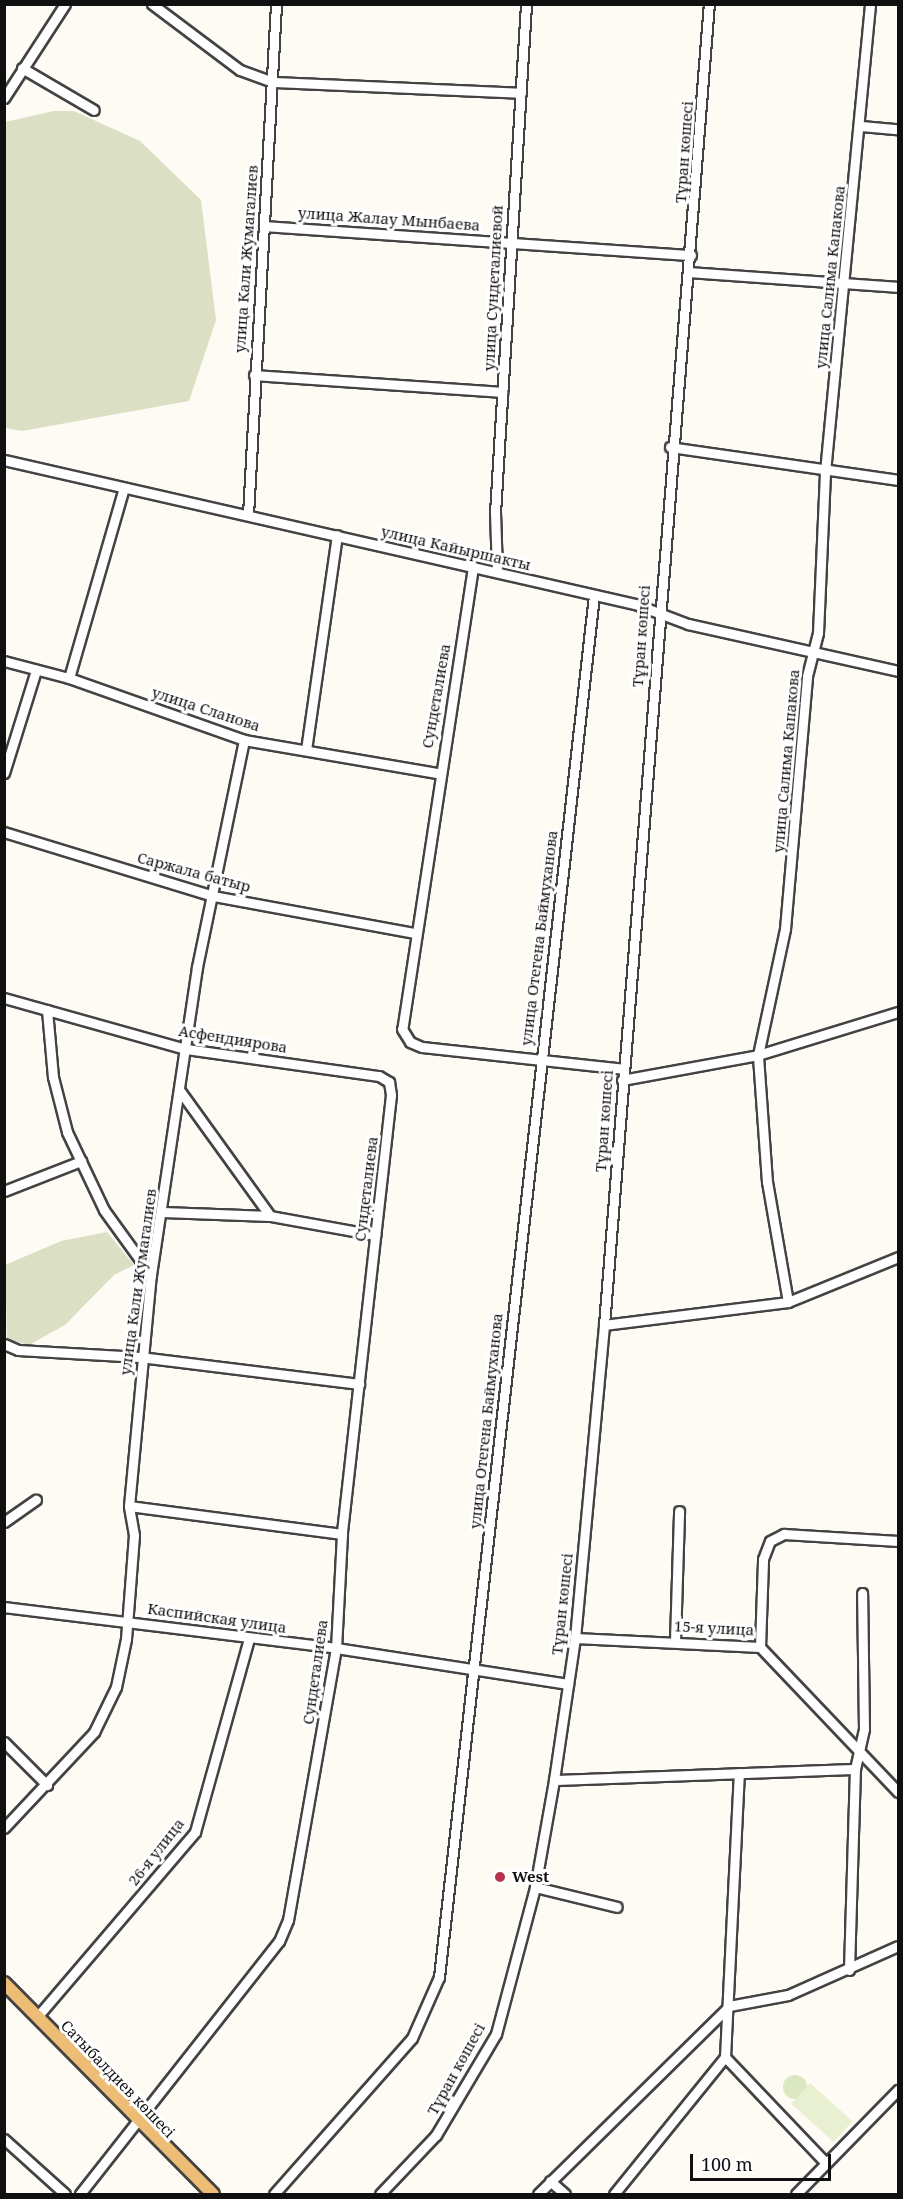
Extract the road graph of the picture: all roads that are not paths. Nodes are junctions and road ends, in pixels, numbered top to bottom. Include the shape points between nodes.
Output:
1 (65, 4) edge
2 (152, 4) edge
3 (276, 4) edge
4 (526, 4) edge
5 (709, 4) edge
6 (870, 4) edge
7 (22, 68) junction
8 (273, 82) junction
9 (521, 93) junction
10 (4, 98) edge
11 (94, 110) dead end
12 (860, 126) junction
13 (898, 129) edge
14 (264, 226) junction
15 (510, 241) junction
16 (691, 255) junction
17 (689, 272) junction
18 (844, 284) junction
19 (898, 288) edge
20 (254, 375) junction
21 (502, 392) junction
22 (670, 447) junction
23 (4, 460) edge
24 (825, 472) junction
25 (898, 480) edge
26 (124, 488) junction
27 (248, 515) junction
28 (336, 535) junction
29 (473, 567) junction
30 (496, 572) junction
31 (594, 595) junction
32 (658, 614) junction
33 (813, 651) junction
34 (4, 662) edge
35 (36, 670) junction
36 (898, 671) edge
37 (69, 678) junction
38 (244, 740) junction
39 (306, 750) junction
40 (4, 773) edge
41 (438, 773) junction
42 (4, 832) edge
43 (213, 896) junction
44 (415, 933) junction
45 (4, 998) edge
46 (47, 1010) junction
47 (898, 1012) edge
48 (186, 1049) junction
49 (758, 1055) junction
50 (540, 1060) junction
51 (623, 1069) junction
52 (622, 1080) junction
53 (389, 1082) joint
54 (180, 1091) junction
55 (81, 1161) junction
56 (4, 1191) edge
57 (163, 1212) junction
58 (270, 1216) junction
59 (375, 1235) junction
60 (898, 1257) edge
61 (151, 1275) junction
62 (788, 1302) junction
63 (604, 1325) junction
64 (4, 1344) edge
65 (140, 1357) junction
66 (358, 1384) junction
67 (36, 1500) dead end
68 (129, 1506) junction
69 (679, 1511) dead end
70 (4, 1522) edge
71 (342, 1534) junction
72 (898, 1541) edge
73 (862, 1593) dead end
74 (4, 1607) edge
75 (126, 1621) junction
76 (249, 1638) junction
77 (575, 1638) junction
78 (675, 1641) junction
79 (760, 1647) junction
80 (336, 1648) junction
81 (475, 1667) junction
82 (568, 1684) junction
83 (4, 1742) edge
84 (861, 1753) junction
85 (855, 1769) junction
86 (739, 1773) junction
87 (554, 1780) junction
88 (47, 1785) junction
89 (898, 1792) edge
90 (4, 1828) edge
91 (535, 1887) junction
92 (617, 1907) dead end
93 (898, 1946) edge
94 (849, 1970) junction
95 (4, 1983) edge
96 (729, 2006) junction
97 (37, 2018) junction
98 (725, 2057) junction
99 (898, 2090) edge
100 (139, 2123) junction
101 (4, 2139) edge
102 (824, 2161) junction
103 (550, 2181) junction
104 (65, 2194) edge
105 (80, 2194) edge
106 (213, 2194) edge
107 (274, 2194) edge
108 (380, 2194) edge
109 (538, 2194) edge
110 (565, 2194) edge
111 (614, 2194) edge
112 (796, 2194) edge

1 - 7 street
2 - 8 street via 240,70
3 - 8 street, улица Кали Жумагалиев
4 - 9 street, улица Сундеталиевой
5 - 16 street, Тұран көшесі
6 - 12 street, улица Салима Капакова
7 - 10 street
7 - 11 street
8 - 9 street
8 - 14 street, улица Кали Жумагалиев
9 - 15 street, улица Сундеталиевой
12 - 13 street
12 - 18 street, улица Салима Капакова
14 - 15 street, улица Жалау Мынбаева
14 - 20 street, улица Кали Жумагалиев
15 - 16 street, улица Жалау Мынбаева
15 - 21 street, улица Сундеталиевой
16 - 17 street, Тұран көшесі
17 - 18 street
17 - 22 street, Тұран көшесі
18 - 19 street
18 - 24 street, улица Салима Капакова
20 - 21 street
20 - 27 street, улица Кали Жумагалиев
21 - 30 street, улица Сундеталиевой
22 - 24 street
22 - 32 street, Тұран көшесі
23 - 26 street, улица Кайыршакты
24 - 25 street
24 - 33 street, улица Салима Капакова via 819,633
26 - 27 street, улица Кайыршакты
26 - 37 street
27 - 28 street, улица Кайыршакты
28 - 29 street, улица Кайыршакты
28 - 39 street
29 - 30 street, улица Кайыршакты
29 - 41 street, Сундеталиева
30 - 31 street, улица Кайыршакты
31 - 32 street, улица Кайыршакты
31 - 50 street, улица Отегена Баймуханова
32 - 33 street, улица Кайыршакты
32 - 51 street, Тұран көшесі
33 - 36 street, улица Кайыршакты
33 - 49 street, улица Салима Капакова via 785,930
34 - 35 street, улица Сланова
35 - 37 street, улица Сланова
35 - 40 street
37 - 38 street, улица Сланова
38 - 39 street, улица Сланова
38 - 43 street, улица Кали Жумагалиев
39 - 41 street, улица Сланова
41 - 44 street, Сундеталиева
42 - 43 street, Саржала батыр
43 - 44 street, Саржала батыр
43 - 48 street, улица Кали Жумагалиев
44 - 50 street, Сундеталиева via 402,1029 410,1042
45 - 46 street, Асфендиярова
46 - 48 street, Асфендиярова
46 - 55 street via 52,1077
47 - 49 street
48 - 53 street, Асфендиярова via 379,1076
48 - 54 street, улица Кали Жумагалиев
49 - 52 street
49 - 62 street, улица Салима Капакова via 767,1182
50 - 51 street, Сундеталиева
50 - 81 street, улица Отегена Баймуханова
51 - 52 street, Тұран көшесі
52 - 63 street, Тұран көшесі
53 - 59 street, Сундеталиева
54 - 57 street, улица Кали Жумагалиев
54 - 58 street
55 - 56 street
55 - 61 street via 104,1210
57 - 58 street
57 - 61 street, улица Кали Жумагалиев
58 - 59 street
59 - 66 street, Сундеталиева
60 - 62 street
61 - 65 street, улица Кали Жумагалиев
62 - 63 street
63 - 77 street, Тұран көшесі
64 - 65 street via 18,1350
65 - 66 street
65 - 68 street, улица Кали Жумагалиев
66 - 71 street, Сундеталиева
67 - 70 street
68 - 71 street
68 - 75 street, улица Кали Жумагалиев via 134,1535
69 - 78 street
71 - 80 street, Сундеталиева
72 - 79 street, 15-я улица via 784,1534 770,1541 763,1559
73 - 84 street
74 - 75 street, Каспийская улица
75 - 76 street, Каспийская улица
75 - 88 street, улица Кали Жумагалиев via 116,1687 99,1723
76 - 80 street, Каспийская улица
76 - 97 street, 26-я улица via 195,1832
77 - 78 street, 15-я улица
77 - 82 street, Тұран көшесі
78 - 79 street, 15-я улица
79 - 84 street
80 - 81 street, Каспийская улица
80 - 100 street, Сундеталиева via 288,1920 279,1941
81 - 82 street, Каспийская улица
81 - 107 street, улица Отегена Баймуханова via 439,1977 429,2007 412,2038
82 - 87 street, Тұран көшесі
83 - 88 street
84 - 85 street
84 - 89 street
85 - 86 street
85 - 94 street
86 - 87 street
86 - 96 street
87 - 91 street, Тұран көшесі
88 - 90 street, улица Кали Жумагалиев
91 - 92 street
91 - 108 street, Тұран көшесі via 496,2034 436,2135
93 - 94 street
94 - 96 street via 788,1995
95 - 97 main road, Сатыбалдиев көшесі
96 - 98 street
96 - 103 street
97 - 100 main road, Сатыбалдиев көшесі
98 - 102 street
98 - 111 street
99 - 102 street
100 - 105 street, Сундеталиева
100 - 106 main road, Сатыбалдиев көшесі
101 - 104 street
102 - 112 street
103 - 109 street
103 - 110 street

